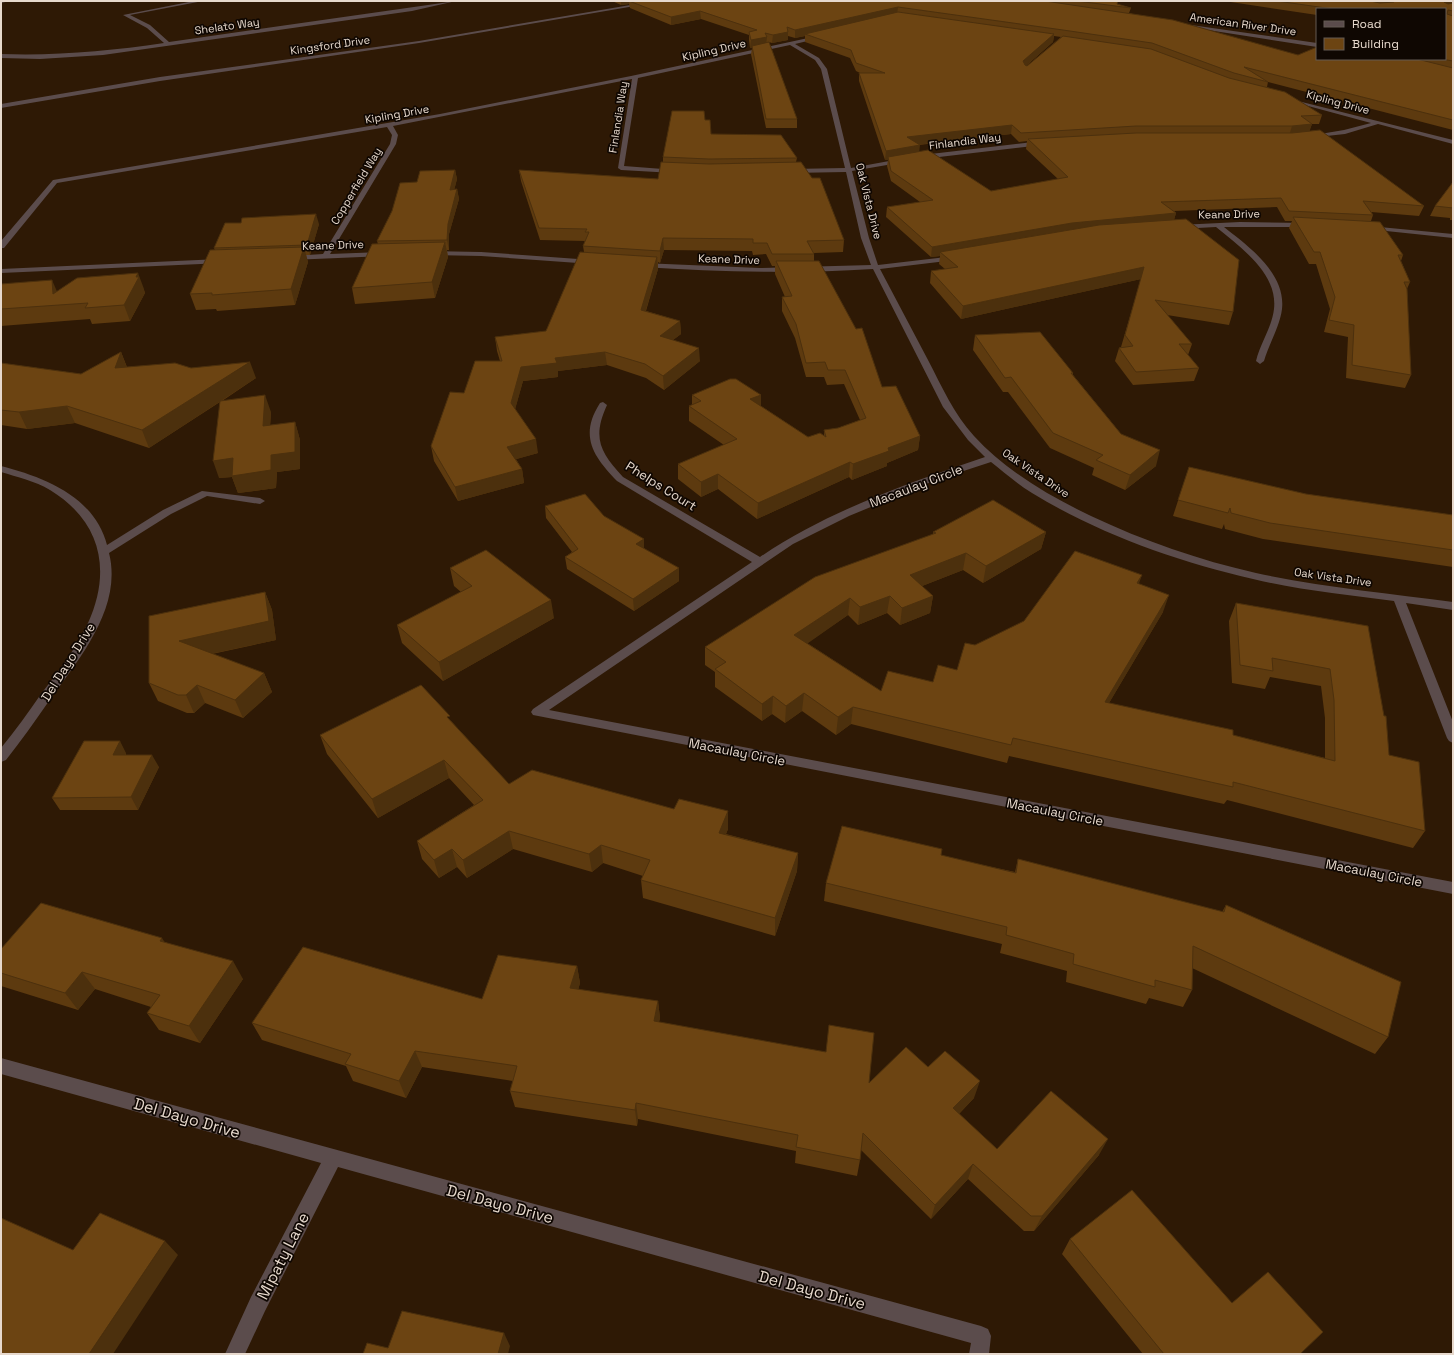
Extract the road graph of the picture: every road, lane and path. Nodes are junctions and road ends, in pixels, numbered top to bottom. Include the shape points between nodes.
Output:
1 (8, 1) edge
2 (201, 1) edge
3 (454, 1) edge
4 (662, 1) edge
5 (1, 2) edge
6 (1180, 25) edge
7 (825, 35) edge
8 (790, 43) junction
9 (168, 44) junction
10 (1316, 45) edge
11 (1, 56) edge
12 (634, 78) junction
13 (1281, 97) edge
14 (1, 106) edge
15 (1377, 122) junction
16 (389, 125) junction
17 (1301, 138) edge
18 (1050, 142) edge
19 (1453, 142) edge
20 (848, 170) junction
21 (679, 171) edge
22 (783, 171) edge
23 (1217, 225) junction
24 (1314, 226) edge
25 (1172, 227) edge
26 (1359, 228) edge
27 (1453, 236) edge
28 (1, 246) edge
29 (420, 253) edge
30 (389, 254) edge
31 (325, 257) junction
32 (963, 257) edge
33 (286, 258) edge
34 (230, 261) edge
35 (600, 262) edge
36 (632, 265) edge
37 (876, 268) junction
38 (1, 271) edge
39 (1260, 361) dead end
40 (603, 405) dead end
41 (992, 458) junction
42 (1, 469) edge
43 (260, 501) dead end
44 (104, 552) junction
45 (759, 561) junction
46 (1398, 598) junction
47 (1453, 606) edge
48 (1453, 738) edge
49 (1, 756) edge
50 (1453, 888) edge
51 (1, 1066) edge
52 (333, 1158) junction
53 (235, 1354) edge
54 (979, 1354) edge

1 - 5 street
2 - 9 street via 125,15 160,33
3 - 9 street, Shelato Way via 412,10
4 - 14 street, Kingsford Drive via 420,42
6 - 10 street, American River Drive
7 - 8 street, Kipling Drive
8 - 12 street, Kipling Drive
8 - 20 street, Oak Vista Drive via 817,59 824,69
9 - 11 street, Shelato Way via 75,56
12 - 16 street, Kipling Drive
12 - 21 street, Finlandia Way via 621,168
13 - 15 street, Kipling Drive
15 - 17 street via 1345,132
15 - 19 street, Kipling Drive
16 - 28 street, Kipling Drive via 55,181
16 - 31 street, Copperfield Way via 395,135 393,144
18 - 20 street, Finlandia Way via 965,151
20 - 22 street, Finlandia Way
20 - 37 street, Oak Vista Drive via 865,238
23 - 24 street, Keane Drive
23 - 25 street, Keane Drive
23 - 39 street via 1248,249 1272,281 1278,306
26 - 27 street
29 - 35 street via 481,254
30 - 31 street, Keane Drive
31 - 33 street, Keane Drive
32 - 37 street, Keane Drive
34 - 38 street
36 - 37 street, Keane Drive via 735,271
37 - 41 street, Oak Vista Drive via 948,407 971,438
40 - 45 street, Phelps Court via 598,413 594,441 603,460 620,479
41 - 45 street, Macaulay Circle via 933,478 845,514 789,542
41 - 46 street, Oak Vista Drive via 1034,490 1066,508 1162,550 1254,576
42 - 44 street, Del Dayo Drive via 27,476 52,487 73,501 90,518 100,537
43 - 44 street via 206,493 167,512
44 - 49 street, Del Dayo Drive via 105,585 98,613 91,627 63,674
45 - 50 street, Macaulay Circle via 537,712
46 - 47 street, Oak Vista Drive
46 - 48 street
51 - 52 street, Del Dayo Drive
52 - 53 street, Mipaty Lane
52 - 54 street, Del Dayo Drive via 981,1336

